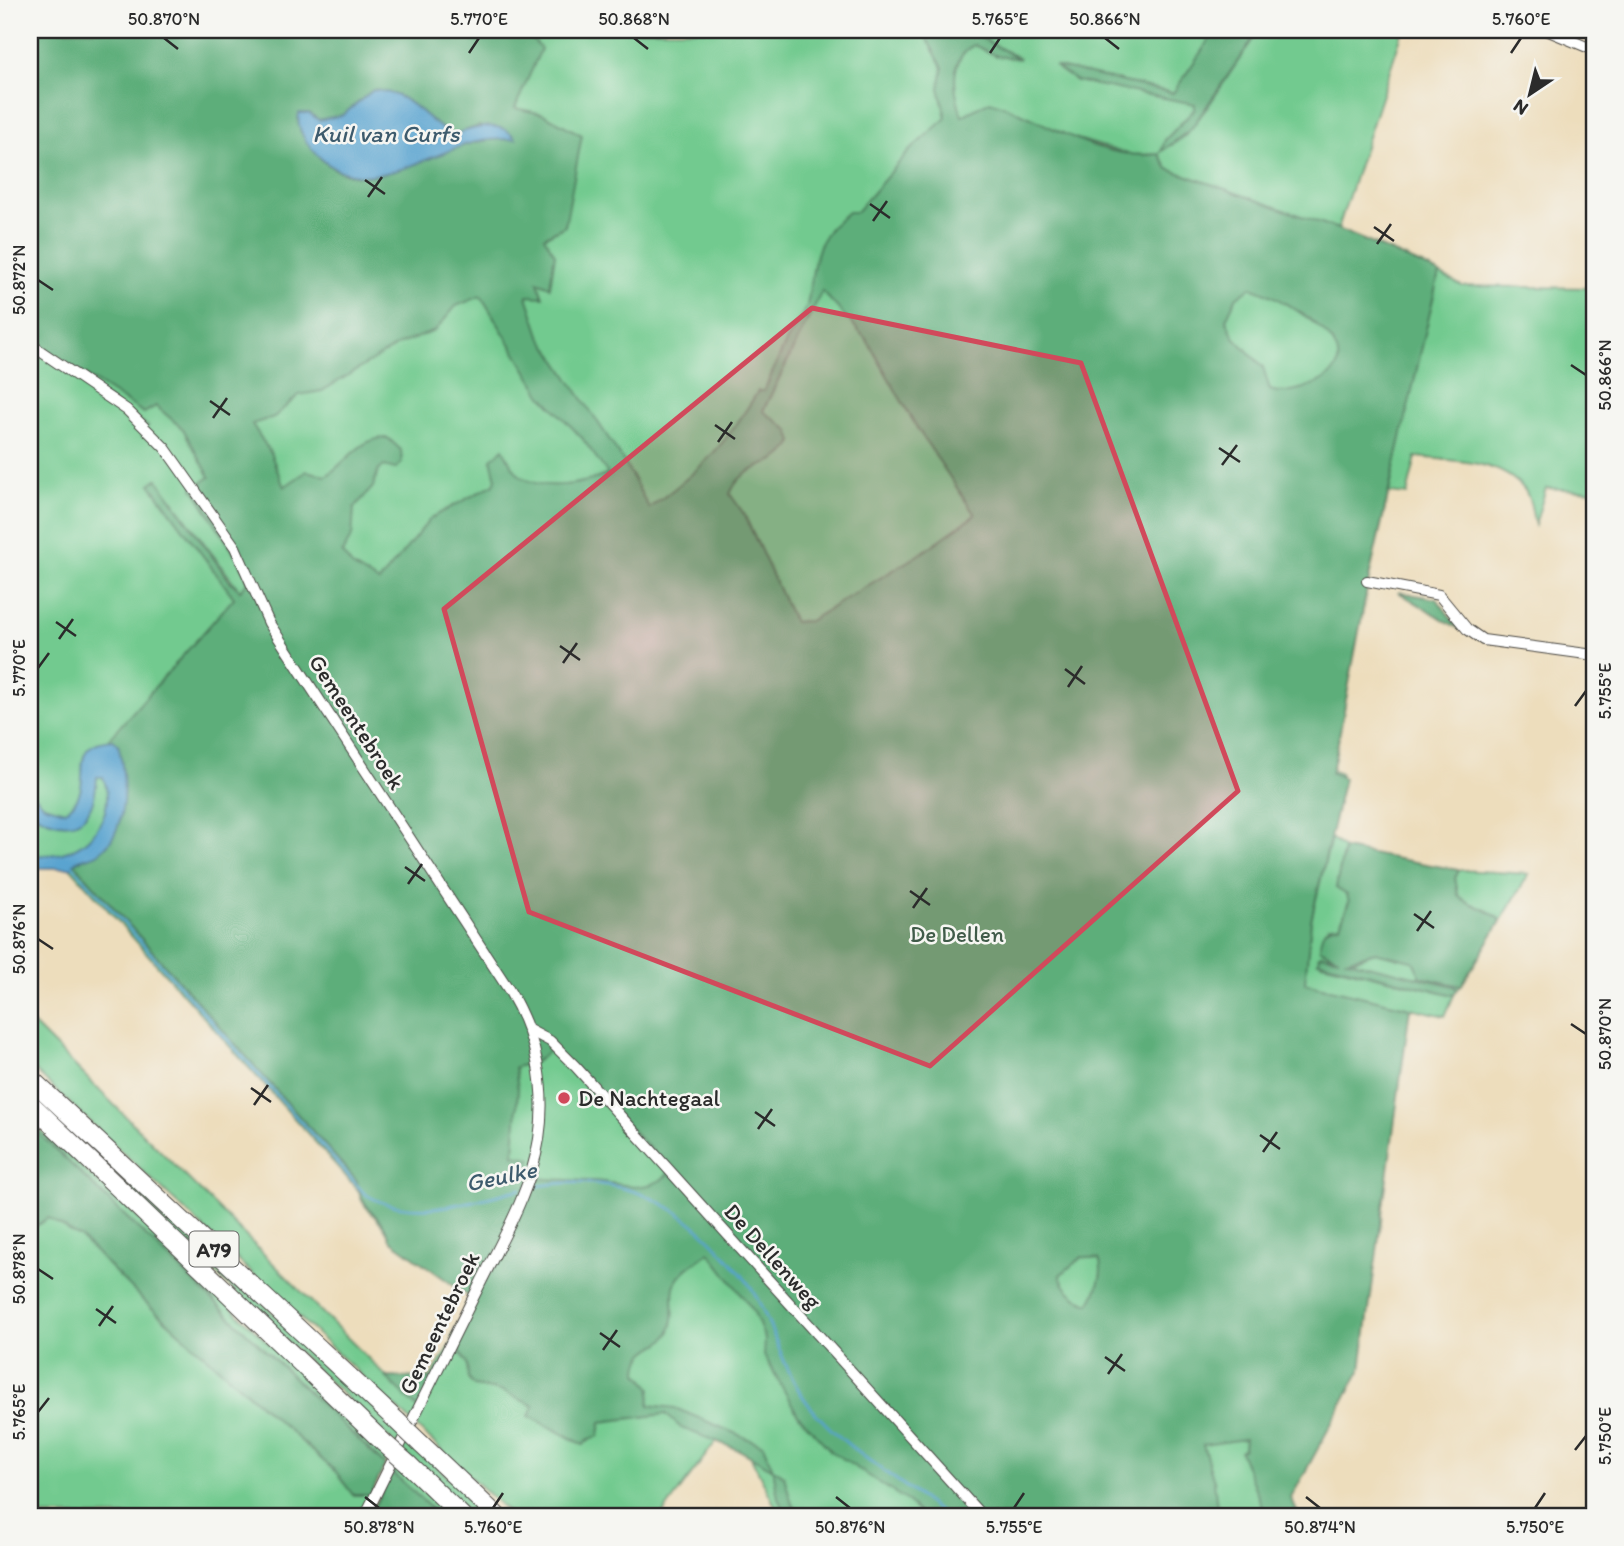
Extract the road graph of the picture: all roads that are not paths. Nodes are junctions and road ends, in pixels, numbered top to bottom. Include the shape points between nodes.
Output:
1 (1546, 30) edge
2 (1594, 50) edge
3 (30, 344) edge
4 (1367, 581) dead end
5 (1594, 655) edge
6 (528, 1030) junction
7 (30, 1078) edge
8 (30, 1103) edge
9 (365, 1516) edge
10 (462, 1516) edge
11 (497, 1516) edge
12 (982, 1516) edge

1 - 2 street
3 - 6 street, Gemeentebroek via 127,410 158,439 186,476 235,547 269,623 490,959
4 - 5 street via 1439,595 1467,629 1483,640
6 - 9 street, Gemeentebroek via 538,1065 541,1107 528,1182
6 - 12 street, De Dellenweg via 550,1041 576,1067
7 - 11 highway, A79, bridge
8 - 10 highway, A79, bridge

